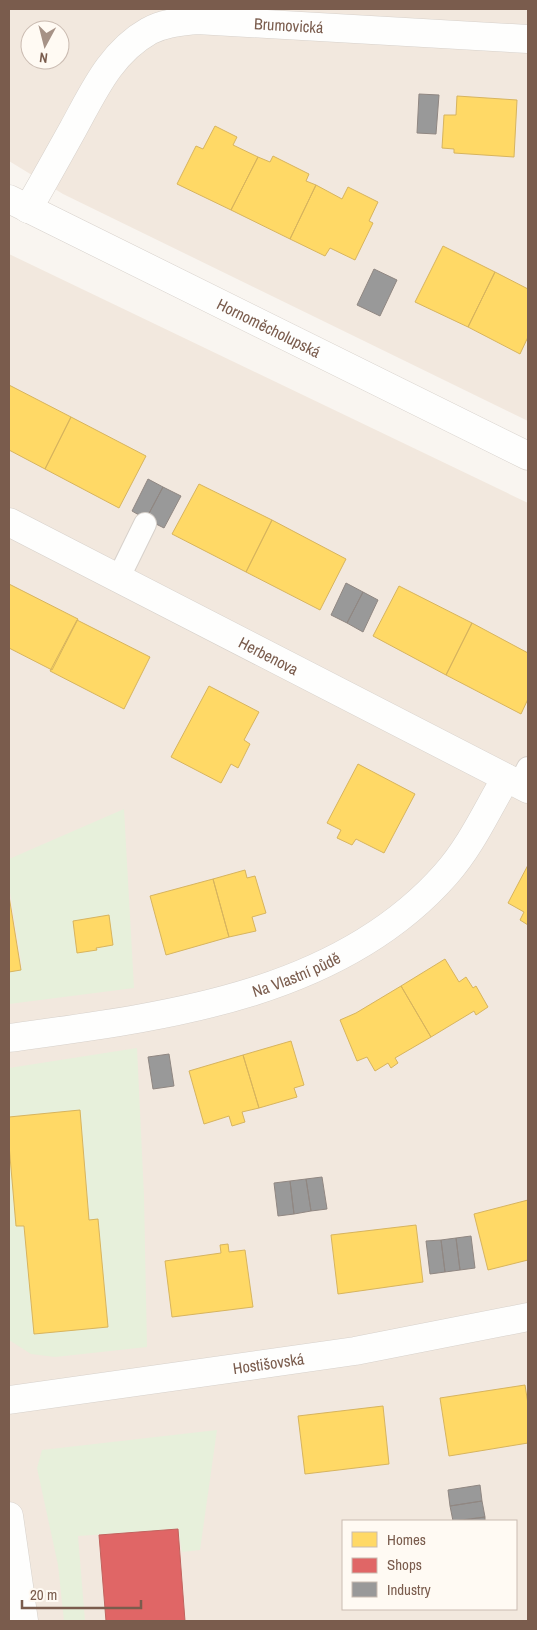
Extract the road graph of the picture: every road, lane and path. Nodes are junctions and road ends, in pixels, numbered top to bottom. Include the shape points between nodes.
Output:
1 (528, 39) edge
2 (18, 204) edge
3 (528, 456) edge
4 (9, 522) edge
5 (145, 524) dead end
6 (118, 579) junction
7 (520, 780) edge
8 (9, 1038) edge
9 (528, 1317) edge
10 (9, 1400) edge
11 (9, 1516) edge
12 (24, 1621) edge

1 - 2 street, Brumovická via 196,20 159,26 115,58
2 - 3 street, Hornoměcholupská
4 - 6 street, Herbenova
5 - 6 lane
6 - 7 street, Herbenova
7 - 8 street, Na Vlastní půdě via 480,824 447,874 397,921 331,960 263,988 206,1006 131,1022
9 - 10 street, Hostišovská via 355,1351
11 - 12 street

